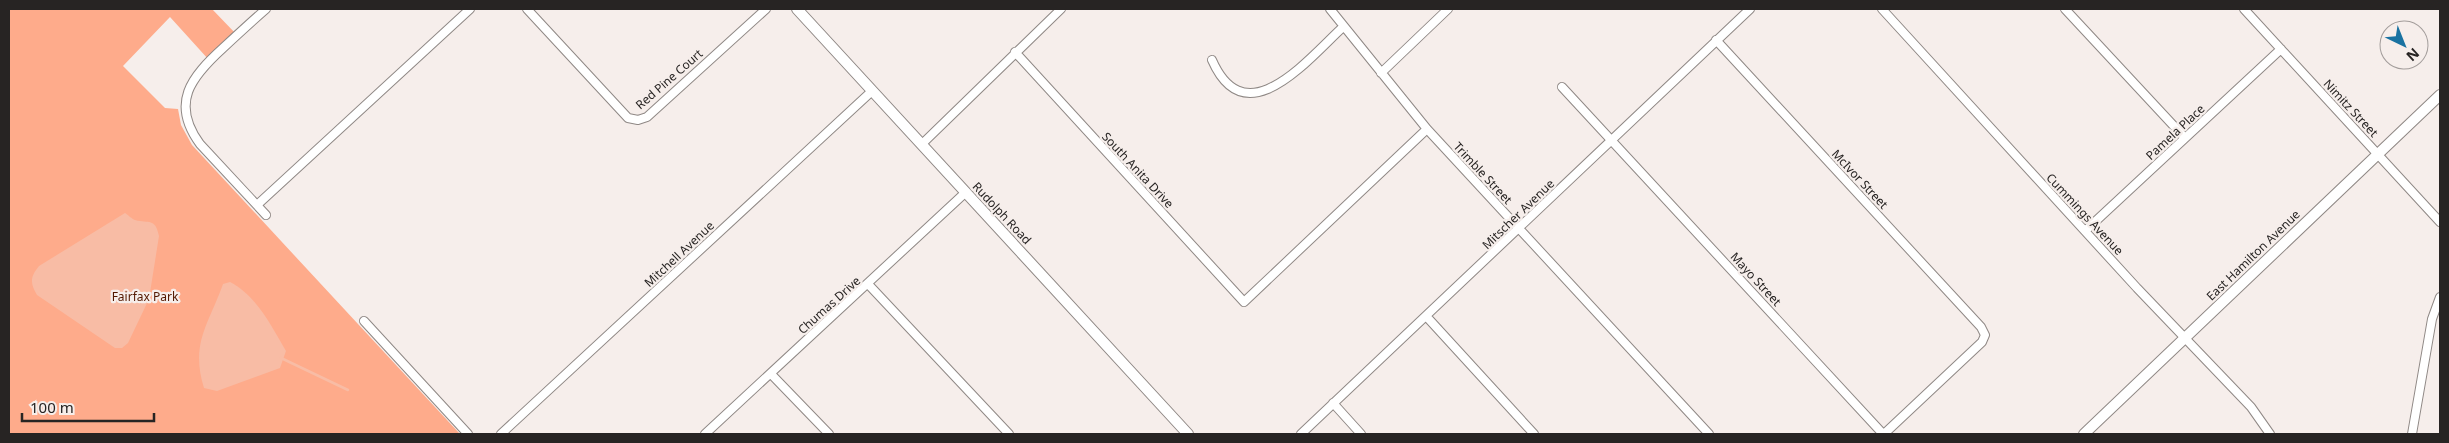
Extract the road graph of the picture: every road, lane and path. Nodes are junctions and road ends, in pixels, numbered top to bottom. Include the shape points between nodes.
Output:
1 (266, 9) edge
2 (470, 9) edge
3 (527, 9) edge
4 (766, 9) edge
5 (797, 9) edge
6 (1062, 9) edge
7 (1330, 9) edge
8 (1448, 9) edge
9 (1750, 9) edge
10 (1882, 9) edge
11 (2065, 9) edge
12 (2244, 9) edge
13 (1343, 27) junction
14 (1716, 40) junction
15 (2281, 49) junction
16 (1015, 52) junction
17 (1212, 60) dead end
18 (1381, 73) junction
19 (1562, 87) dead end
20 (872, 91) junction
21 (2440, 95) edge
22 (1427, 129) junction
23 (2185, 138) junction
24 (1612, 140) junction
25 (922, 144) junction
26 (2378, 154) junction
27 (966, 192) junction
28 (257, 205) junction
29 (266, 215) dead end
30 (2440, 222) edge
31 (1520, 228) junction
32 (2085, 231) junction
33 (868, 284) junction
34 (2440, 297) edge
35 (1426, 316) junction
36 (364, 321) dead end
37 (2184, 338) junction
38 (771, 374) junction
39 (1333, 403) junction
40 (468, 434) edge
41 (501, 434) edge
42 (705, 434) edge
43 (829, 434) edge
44 (1009, 434) edge
45 (1188, 434) edge
46 (1301, 434) edge
47 (1361, 434) edge
48 (1534, 434) edge
49 (1709, 434) edge
50 (1883, 434) edge
51 (2084, 434) edge
52 (2270, 434) edge
53 (2412, 434) edge

1 - 28 street via 201,68 188,89 185,110 192,134
2 - 28 street
3 - 4 street, Red Pine Court via 628,118 638,120 647,117
5 - 20 street, Rudolph Road
6 - 16 street
7 - 13 street, Trimble Street
8 - 18 street
9 - 14 street, Mitscher Avenue
10 - 32 street, Cummings Avenue
11 - 23 street
12 - 15 street, Nimitz Street
13 - 17 street via 1281,83 1265,92 1241,92 1228,86
13 - 18 street, Trimble Street
14 - 24 street, Mitscher Avenue
14 - 50 street, McIvor Street via 1981,327 1982,342
15 - 23 street, Pamela Place
15 - 26 street, Nimitz Street
16 - 22 street, South Anita Drive via 1244,302
16 - 25 street
18 - 22 street, Trimble Street
19 - 24 street, Mayo Street
20 - 25 street, Rudolph Road
20 - 41 street, Mitchell Avenue
21 - 26 street, East Hamilton Avenue
22 - 31 street, Trimble Street
23 - 32 street, Pamela Place
24 - 31 street, Mitscher Avenue
24 - 50 street, Mayo Street
25 - 27 street, Rudolph Road
26 - 30 street, Nimitz Street
26 - 37 street, East Hamilton Avenue
27 - 33 street, Chumas Drive
27 - 45 street, Rudolph Road
28 - 29 street
31 - 35 street, Mitscher Avenue
31 - 49 street, Trimble Street
32 - 37 street, Cummings Avenue
33 - 38 street, Chumas Drive
33 - 44 street
34 - 53 street via 2432,319
35 - 39 street, Mitscher Avenue
35 - 48 street
36 - 40 street
37 - 51 street, East Hamilton Avenue
37 - 52 street, Cummings Avenue via 2251,408
38 - 42 street, Chumas Drive
38 - 43 street
39 - 46 street, Mitscher Avenue
39 - 47 street

